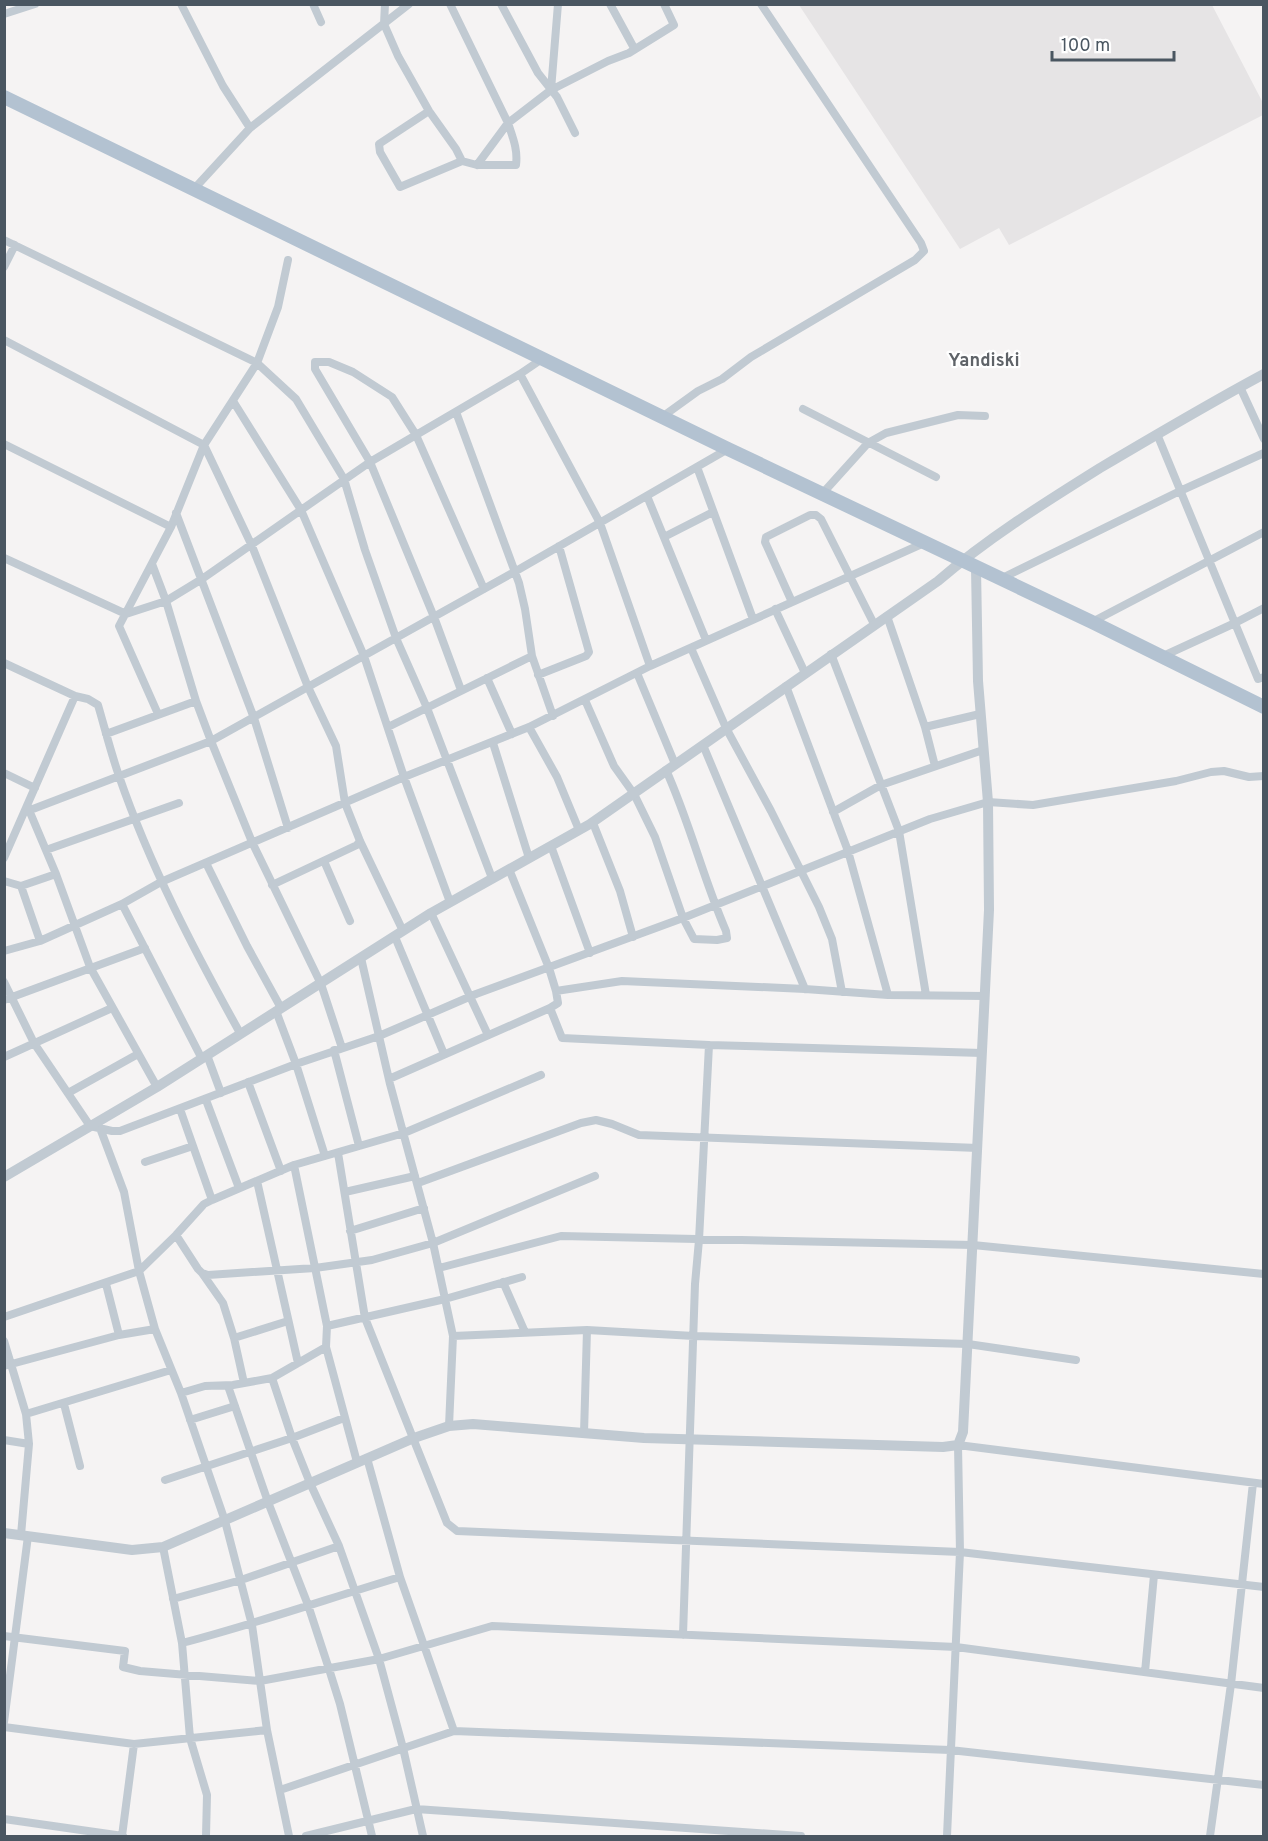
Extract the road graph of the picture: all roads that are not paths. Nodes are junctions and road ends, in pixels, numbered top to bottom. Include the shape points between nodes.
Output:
1 (35, 4) edge
2 (181, 4) edge
3 (314, 4) edge
4 (385, 4) edge
5 (409, 4) edge
6 (450, 4) edge
7 (501, 4) edge
8 (558, 4) edge
9 (610, 4) edge
10 (664, 4) edge
11 (761, 4) edge
12 (4, 14) edge
13 (321, 22) dead end
14 (384, 24) junction
15 (634, 48) junction
16 (551, 90) junction
17 (4, 97) edge
18 (429, 111) junction
19 (508, 123) junction
20 (250, 128) junction
21 (575, 133) dead end
22 (462, 161) junction
23 (477, 165) junction
24 (194, 189) junction
25 (4, 240) edge
26 (15, 244) junction
27 (288, 260) dead end
28 (4, 267) edge
29 (4, 340) edge
30 (542, 359) junction
31 (257, 363) junction
32 (520, 374) junction
33 (1263, 374) edge
34 (1240, 387) junction
35 (232, 400) junction
36 (803, 409) dead end
37 (456, 412) junction
38 (985, 416) dead end
39 (662, 417) junction
40 (1157, 434) junction
41 (416, 435) junction
42 (1263, 440) edge
43 (868, 443) junction
44 (4, 444) edge
45 (204, 445) junction
46 (728, 449) junction
47 (1263, 453) edge
48 (370, 462) junction
49 (697, 467) junction
50 (936, 477) dead end
51 (344, 479) junction
52 (1180, 490) junction
53 (822, 494) junction
54 (647, 496) junction
55 (301, 510) junction
56 (714, 512) junction
57 (176, 513) junction
58 (600, 523) junction
59 (171, 527) junction
60 (1263, 532) edge
61 (664, 537) junction
62 (924, 543) junction
63 (252, 546) junction
64 (559, 546) junction
65 (4, 558) edge
66 (1210, 560) junction
67 (962, 561) junction
68 (152, 564) junction
69 (976, 568) junction
70 (516, 572) junction
71 (850, 576) junction
72 (202, 579) junction
73 (999, 579) junction
74 (484, 589) junction
75 (166, 601) junction
76 (792, 602) junction
77 (1263, 608) edge
78 (775, 609) junction
79 (126, 614) junction
80 (887, 616) junction
81 (434, 617) junction
82 (753, 619) junction
83 (1092, 622) junction
84 (1235, 623) junction
85 (874, 624) junction
86 (396, 638) junction
87 (706, 640) junction
88 (691, 648) junction
89 (831, 654) junction
90 (364, 656) junction
91 (532, 656) junction
92 (1160, 657) junction
93 (4, 663) edge
94 (650, 666) junction
95 (805, 673) junction
96 (637, 674) junction
97 (538, 675) junction
98 (1263, 677) edge
99 (487, 678) junction
100 (786, 686) junction
101 (308, 687) junction
102 (461, 690) junction
103 (75, 696) junction
104 (585, 700) junction
105 (196, 701) junction
106 (427, 708) junction
107 (1263, 708) edge
108 (158, 714) junction
109 (980, 714) junction
110 (553, 716) junction
111 (254, 718) junction
112 (388, 727) junction
113 (529, 727) junction
114 (924, 727) junction
115 (726, 728) junction
116 (106, 734) junction
117 (512, 734) junction
118 (211, 741) junction
119 (493, 743) junction
120 (702, 745) junction
121 (983, 750) junction
122 (448, 760) junction
123 (935, 766) junction
124 (671, 767) junction
125 (4, 773) edge
126 (1263, 776) edge
127 (119, 777) junction
128 (404, 777) junction
129 (881, 785) junction
130 (35, 788) junction
131 (634, 794) junction
132 (988, 802) junction
133 (179, 803) dead end
134 (345, 803) junction
135 (27, 811) junction
136 (833, 812) junction
137 (136, 818) junction
138 (593, 822) junction
139 (288, 828) junction
140 (579, 830) junction
141 (899, 831) junction
142 (360, 841) junction
143 (252, 842) junction
144 (551, 846) junction
145 (46, 850) junction
146 (848, 851) junction
147 (4, 858) edge
148 (529, 858) junction
149 (324, 861) junction
150 (206, 863) junction
151 (509, 869) junction
152 (800, 870) junction
153 (56, 874) junction
154 (492, 878) junction
155 (4, 881) edge
156 (161, 882) junction
157 (272, 885) junction
158 (763, 885) junction
159 (21, 886) junction
160 (450, 902) junction
161 (122, 904) junction
162 (714, 904) junction
163 (431, 913) junction
164 (683, 918) junction
165 (350, 921) dead end
166 (75, 925) junction
167 (399, 934) junction
168 (633, 937) junction
169 (40, 941) junction
170 (145, 948) junction
171 (4, 951) edge
172 (590, 953) junction
173 (361, 958) junction
174 (90, 967) junction
175 (549, 968) junction
176 (4, 982) edge
177 (321, 984) junction
178 (804, 989) junction
179 (556, 991) junction
180 (842, 992) junction
181 (888, 995) junction
182 (926, 995) junction
183 (985, 996) junction
184 (469, 997) junction
185 (8, 999) edge
186 (112, 1008) junction
187 (550, 1008) junction
188 (279, 1010) junction
189 (427, 1016) junction
190 (240, 1033) junction
191 (488, 1035) junction
192 (379, 1036) junction
193 (34, 1042) junction
194 (709, 1045) junction
195 (338, 1049) junction
196 (982, 1053) junction
197 (138, 1054) junction
198 (444, 1054) junction
199 (4, 1057) edge
200 (205, 1057) junction
201 (296, 1064) junction
202 (542, 1075) dead end
203 (389, 1078) junction
204 (248, 1082) junction
205 (157, 1087) junction
206 (68, 1093) junction
207 (221, 1093) junction
208 (206, 1100) junction
209 (180, 1109) junction
210 (95, 1127) junction
211 (404, 1133) junction
212 (705, 1138) junction
213 (193, 1146) junction
214 (359, 1146) junction
215 (978, 1148) junction
216 (338, 1153) junction
217 (325, 1156) junction
218 (145, 1162) dead end
219 (294, 1165) junction
220 (281, 1171) junction
221 (595, 1176) dead end
222 (4, 1177) edge
223 (416, 1179) junction
224 (257, 1181) junction
225 (239, 1188) junction
226 (345, 1192) junction
227 (212, 1200) junction
228 (424, 1208) junction
229 (350, 1232) junction
230 (176, 1234) junction
231 (699, 1240) junction
232 (433, 1243) junction
233 (973, 1245) junction
234 (355, 1263) junction
235 (315, 1268) junction
236 (439, 1268) junction
237 (276, 1270) junction
238 (139, 1271) junction
239 (202, 1274) junction
240 (1263, 1274) edge
241 (522, 1277) dead end
242 (503, 1282) junction
243 (106, 1284) junction
244 (445, 1299) junction
245 (4, 1317) edge
246 (365, 1318) junction
247 (288, 1321) junction
248 (327, 1326) junction
249 (155, 1329) junction
250 (587, 1330) junction
251 (525, 1332) junction
252 (119, 1335) junction
253 (453, 1336) junction
254 (694, 1336) junction
255 (234, 1338) junction
256 (4, 1341) edge
257 (968, 1344) junction
258 (326, 1347) junction
259 (1076, 1360) dead end
260 (298, 1363) junction
261 (8, 1365) edge
262 (171, 1370) junction
263 (272, 1378) junction
264 (244, 1383) junction
265 (228, 1386) junction
266 (181, 1393) junction
267 (64, 1404) junction
268 (235, 1406) junction
269 (26, 1414) junction
270 (345, 1418) junction
271 (190, 1420) junction
272 (449, 1426) junction
273 (584, 1433) junction
274 (292, 1438) junction
275 (414, 1438) junction
276 (691, 1439) junction
277 (4, 1440) edge
278 (29, 1444) junction
279 (958, 1445) junction
280 (250, 1452) junction
281 (362, 1460) junction
282 (80, 1466) dead end
283 (206, 1467) junction
284 (165, 1480) dead end
285 (1253, 1483) junction
286 (310, 1484) junction
287 (1263, 1484) edge
288 (268, 1502) junction
289 (225, 1521) junction
290 (4, 1533) edge
291 (25, 1536) junction
292 (686, 1541) junction
293 (339, 1546) junction
294 (163, 1547) junction
295 (960, 1552) junction
296 (292, 1562) junction
297 (1154, 1575) junction
298 (400, 1577) junction
299 (240, 1580) junction
300 (1240, 1585) junction
301 (1263, 1587) edge
302 (354, 1591) junction
303 (173, 1599) junction
304 (308, 1605) junction
305 (252, 1624) junction
306 (683, 1635) junction
307 (4, 1636) edge
308 (14, 1638) junction
309 (182, 1643) junction
310 (425, 1645) junction
311 (956, 1647) junction
312 (379, 1659) junction
313 (329, 1669) junction
314 (1145, 1672) junction
315 (185, 1674) junction
316 (260, 1681) junction
317 (1231, 1683) junction
318 (1263, 1688) edge
319 (4, 1722) edge
320 (4, 1727) edge
321 (267, 1730) junction
322 (454, 1731) junction
323 (190, 1738) junction
324 (134, 1744) junction
325 (403, 1748) junction
326 (950, 1750) junction
327 (355, 1765) junction
328 (1217, 1779) junction
329 (1263, 1785) edge
330 (280, 1790) junction
331 (416, 1809) junction
332 (4, 1819) edge
333 (367, 1821) junction
334 (122, 1836) edge
335 (206, 1836) edge
336 (289, 1836) edge
337 (306, 1836) edge
338 (372, 1836) edge
339 (423, 1836) edge
340 (801, 1836) edge
341 (947, 1836) edge
342 (1210, 1836) edge

1 - 12 street
2 - 20 street via 223,86
3 - 13 street
4 - 14 street
5 - 14 street
6 - 19 street
7 - 16 street
8 - 16 street
9 - 15 street
10 - 15 street via 674,25
11 - 39 street via 924,251 751,357
14 - 18 street
14 - 20 street
15 - 16 street
16 - 19 street
16 - 21 street
17 - 24 main road
18 - 22 street
18 - 22 street via 379,144 400,188
19 - 23 street
19 - 23 street via 516,165
20 - 24 street
22 - 23 street
24 - 30 main road
25 - 26 street
26 - 28 street
26 - 31 street
27 - 31 street via 279,307
29 - 45 street
30 - 32 street
30 - 39 main road
31 - 35 street
31 - 51 street via 296,399
32 - 37 street
32 - 58 street
33 - 34 street
34 - 40 street
34 - 42 street
35 - 45 street
35 - 55 street
36 - 43 street
37 - 41 street
37 - 70 street
38 - 43 street via 958,415 906,427
39 - 46 main road
40 - 52 street
40 - 67 street via 984,543
41 - 48 street
41 - 48 street via 392,397 353,372 329,362 315,362 315,369
41 - 74 street
43 - 50 street
43 - 53 street
44 - 59 street
45 - 57 street
45 - 63 street
46 - 49 street
46 - 53 main road
47 - 52 street
48 - 51 street
48 - 81 street
49 - 54 street
49 - 56 street
51 - 55 street
51 - 86 street
52 - 66 street
52 - 73 street
53 - 62 main road
54 - 58 street
54 - 61 street
55 - 63 street
55 - 90 street
56 - 61 street
56 - 82 street
57 - 59 street
57 - 72 street
58 - 64 street
58 - 94 street
59 - 68 street
60 - 66 street
61 - 87 street
62 - 67 main road
62 - 71 street
63 - 72 street
63 - 101 street
64 - 70 street
64 - 97 street via 589,652
65 - 79 street
66 - 83 street
66 - 84 street
67 - 69 main road
67 - 80 street
68 - 75 street
68 - 79 street
69 - 73 main road
69 - 109 street
70 - 74 street
70 - 91 street
71 - 76 street
71 - 76 street via 821,519 810,515 766,537
71 - 85 street
72 - 75 street
72 - 111 street
73 - 83 main road
74 - 81 street
75 - 79 street
75 - 105 street
76 - 78 street
77 - 84 street
78 - 82 street
78 - 95 street
79 - 108 street via 119,626
80 - 85 street
80 - 114 street
81 - 86 street
81 - 102 street
82 - 87 street
83 - 92 main road
84 - 92 street
84 - 98 street via 1258,679
85 - 89 street
86 - 90 street
86 - 106 street
87 - 88 street
88 - 94 street
88 - 115 street
89 - 95 street
89 - 129 street
90 - 101 street
90 - 112 street
91 - 97 street
91 - 99 street
92 - 107 main road
93 - 103 street
94 - 96 street
95 - 100 street
96 - 104 street
96 - 124 street
97 - 110 street
99 - 102 street
99 - 117 street
100 - 115 street
100 - 136 street
101 - 111 street
101 - 134 street via 336,746
102 - 106 street
103 - 116 street via 98,705
103 - 130 street
104 - 110 street
104 - 131 street via 614,766
105 - 108 street
105 - 118 street
106 - 112 street
106 - 122 street
108 - 116 street
109 - 114 street
109 - 121 street
110 - 113 street
111 - 118 street
111 - 139 street
112 - 128 street
113 - 117 street
113 - 140 street via 557,777
114 - 123 street
115 - 120 street
115 - 152 street
116 - 127 street
117 - 119 street
118 - 127 street
118 - 143 street
119 - 122 street
119 - 148 street
120 - 124 street
120 - 158 street
121 - 123 street
121 - 132 street
122 - 128 street
122 - 154 street
123 - 129 street
124 - 131 street
124 - 162 street
125 - 130 street
126 - 132 street via 1211,771 1176,781 1033,806
127 - 135 street
127 - 137 street
128 - 134 street
128 - 160 street
129 - 136 street
129 - 141 street
130 - 135 street
131 - 138 street
131 - 164 street via 655,837
132 - 141 street
132 - 183 street
133 - 137 street
134 - 139 street
134 - 142 street
135 - 145 street
135 - 147 street
136 - 146 street
137 - 145 street
137 - 156 street
138 - 140 street
138 - 168 street
139 - 143 street
140 - 144 street
141 - 146 street
141 - 182 street
142 - 149 street
142 - 167 street
143 - 150 street
143 - 157 street
144 - 148 street
144 - 172 street
145 - 153 street
146 - 152 street
146 - 181 street
148 - 151 street
149 - 157 street
149 - 165 street
150 - 156 street
150 - 188 street
151 - 154 street
151 - 175 street
152 - 158 street
152 - 180 street via 832,939
153 - 159 street
153 - 166 street
154 - 160 street
155 - 159 street
156 - 161 street
156 - 190 street via 196,956
157 - 177 street
158 - 162 street
158 - 178 street
159 - 169 street
160 - 163 street
161 - 166 street
161 - 170 street
162 - 164 street
162 - 164 street via 727,938 694,939
163 - 167 street
163 - 184 street
164 - 168 street
166 - 169 street
166 - 174 street
167 - 173 street
167 - 189 street
168 - 172 street
169 - 171 street
170 - 174 street
170 - 200 street
172 - 175 street
173 - 177 street
173 - 192 street
174 - 185 street
174 - 186 street
175 - 179 street
175 - 184 street
176 - 185 street
177 - 188 street
177 - 195 street
178 - 179 street via 622,981
178 - 180 street
179 - 187 street via 558,1003
180 - 181 street
181 - 182 street
182 - 183 street
183 - 196 street
184 - 189 street
184 - 191 street
185 - 193 street
186 - 193 street
186 - 197 street
187 - 191 street
187 - 194 street via 562,1038
188 - 190 street
188 - 201 street
189 - 192 street
189 - 198 street
190 - 200 street
191 - 198 street
192 - 195 street
192 - 203 street
193 - 199 street
193 - 206 street
194 - 196 street
194 - 212 street
195 - 201 street
195 - 214 street
196 - 215 street
197 - 205 street
197 - 206 street
198 - 203 street
200 - 205 street
200 - 207 street
201 - 204 street
201 - 217 street
202 - 211 street
203 - 211 street
204 - 207 street
204 - 220 street
205 - 210 street
206 - 210 street
207 - 208 street
208 - 209 street
208 - 225 street
209 - 210 street via 128,1129
209 - 213 street
210 - 222 street
210 - 238 street via 124,1192
211 - 214 street
211 - 223 street
212 - 215 street
212 - 223 street via 639,1135 596,1120
212 - 231 street
213 - 218 street
213 - 227 street
214 - 216 street
215 - 233 street
216 - 217 street
216 - 226 street
217 - 219 street
219 - 220 street
219 - 235 street
220 - 224 street
221 - 232 street
223 - 226 street
223 - 228 street
224 - 225 street
224 - 237 street
225 - 227 street
226 - 229 street
227 - 230 street
228 - 229 street
228 - 232 street
229 - 234 street
230 - 238 street
230 - 239 street
231 - 233 street
231 - 236 street via 561,1236
231 - 254 street
232 - 234 street
232 - 236 street
233 - 240 street
233 - 257 street
234 - 235 street
234 - 246 street
235 - 237 street
235 - 248 street
236 - 244 street
237 - 239 street
237 - 247 street
238 - 243 street
238 - 249 street
239 - 255 street via 223,1303
241 - 242 street
242 - 244 street
242 - 251 street
243 - 245 street
243 - 252 street
244 - 246 street
244 - 253 street
246 - 248 street
246 - 275 street
247 - 255 street
247 - 260 street
248 - 258 street
249 - 252 street
249 - 262 street
250 - 251 street
250 - 254 street
250 - 273 street
251 - 253 street
252 - 261 street
253 - 272 street
254 - 257 street
254 - 276 street
255 - 264 street
256 - 261 street
257 - 259 street
257 - 279 street via 963,1432
258 - 260 street
258 - 270 street
260 - 263 street
261 - 269 street
262 - 266 street
262 - 267 street
263 - 264 street
263 - 274 street
264 - 265 street
265 - 266 street via 206,1386
265 - 268 street
266 - 271 street
267 - 269 street
267 - 282 street
268 - 271 street
268 - 280 street
269 - 278 street
270 - 274 street
270 - 281 street
271 - 283 street
272 - 273 street via 473,1424
272 - 275 street
273 - 276 street
274 - 280 street
274 - 286 street
275 - 281 street
275 - 292 street via 447,1523 457,1531
276 - 279 street
276 - 292 street
277 - 278 street
278 - 291 street
279 - 285 street
279 - 295 street
280 - 283 street
280 - 288 street
281 - 286 street
281 - 298 street
283 - 284 street
283 - 289 street
285 - 287 street
285 - 300 street
286 - 288 street
286 - 293 street
288 - 289 street
288 - 296 street
289 - 294 street
289 - 299 street
290 - 291 street
291 - 294 street via 132,1550
291 - 308 street
292 - 295 street
292 - 306 street
293 - 296 street
293 - 302 street
294 - 303 street
295 - 297 street
295 - 311 street
296 - 299 street
296 - 304 street
297 - 300 street
297 - 314 street
298 - 302 street
298 - 310 street
299 - 303 street
299 - 305 street
300 - 301 street
300 - 317 street
302 - 304 street
302 - 312 street
303 - 309 street
304 - 305 street
304 - 313 street
305 - 309 street
305 - 316 street
306 - 310 street via 492,1626
306 - 311 street
307 - 308 street
308 - 315 street via 125,1651 123,1667
308 - 319 street
309 - 315 street
310 - 312 street
310 - 322 street
311 - 314 street
311 - 326 street
312 - 313 street
312 - 325 street
313 - 316 street
313 - 327 street
314 - 317 street
315 - 316 street
315 - 323 street
316 - 321 street
317 - 318 street
317 - 328 street
320 - 324 street
321 - 323 street
321 - 330 street
322 - 325 street
322 - 326 street
323 - 324 street
323 - 335 street via 207,1795
324 - 334 street
325 - 327 street
325 - 331 street
326 - 328 street
326 - 341 street
327 - 330 street
327 - 333 street
328 - 329 street
328 - 342 street
330 - 336 street
331 - 333 street
331 - 339 street
331 - 340 street
332 - 334 street
333 - 337 street
333 - 338 street

